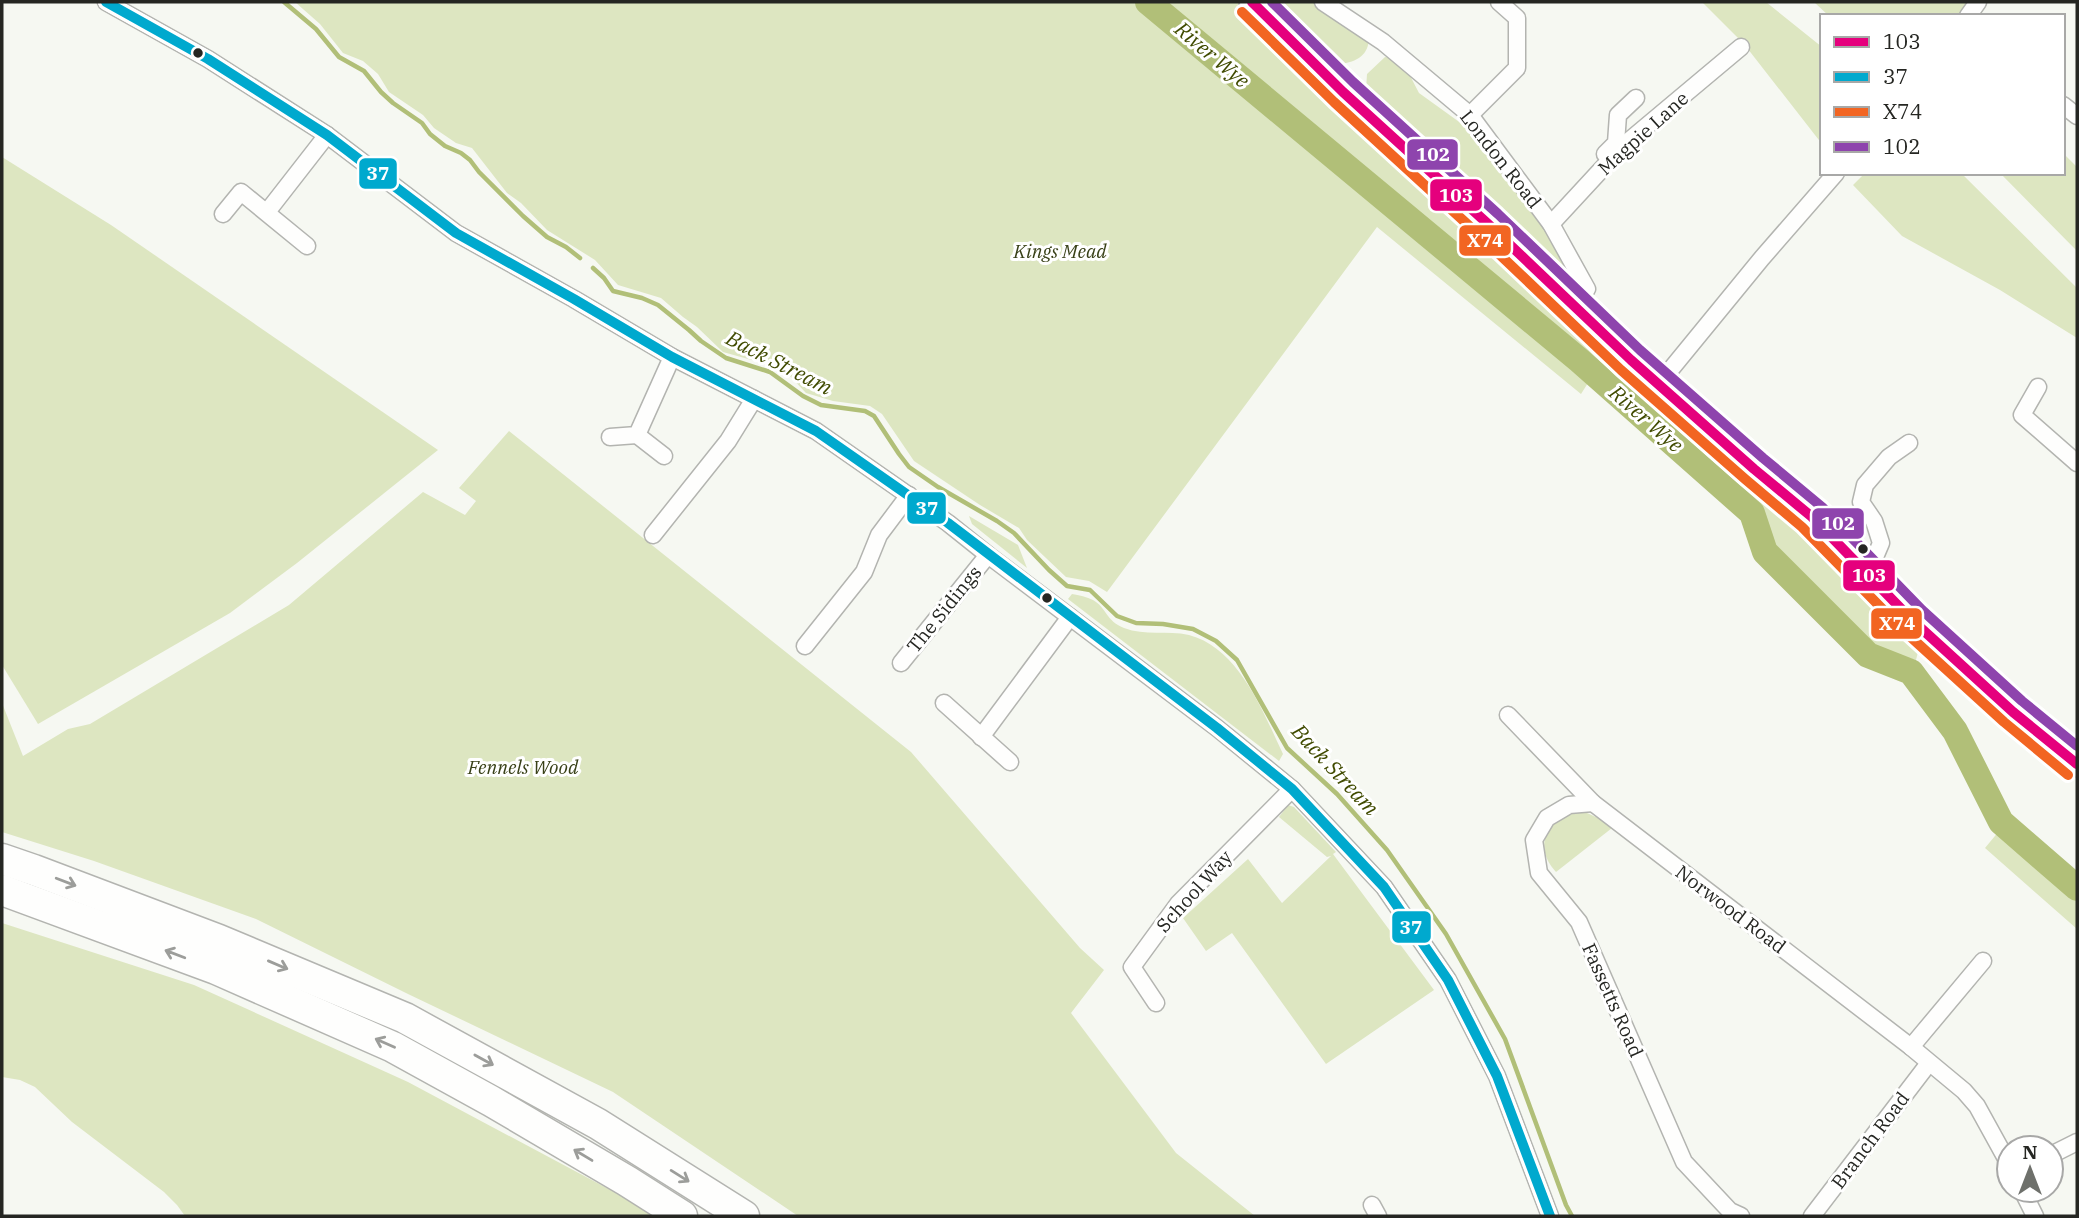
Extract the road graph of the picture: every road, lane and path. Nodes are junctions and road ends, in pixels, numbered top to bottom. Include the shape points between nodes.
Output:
1 (106, 2) edge
2 (1252, 2) edge
3 (1323, 2) edge
4 (1499, 2) edge
5 (1741, 47) dead end
6 (1636, 99) dead end
7 (1470, 115) junction
8 (327, 135) junction
9 (1834, 175) edge
10 (267, 212) junction
11 (223, 214) dead end
12 (1549, 221) junction
13 (307, 246) dead end
14 (1587, 289) dead end
15 (672, 357) junction
16 (1658, 385) junction
17 (2038, 387) dead end
18 (754, 400) junction
19 (636, 435) junction
20 (610, 437) dead end
21 (1909, 443) dead end
22 (664, 456) dead end
23 (2077, 463) edge
24 (909, 495) junction
25 (653, 535) dead end
26 (988, 555) junction
27 (1867, 576) junction
28 (1070, 617) junction
29 (805, 646) dead end
30 (901, 663) dead end
31 (944, 703) dead end
32 (1508, 715) dead end
33 (981, 737) junction
34 (1010, 762) dead end
35 (2077, 764) edge
36 (1292, 789) junction
37 (1593, 803) junction
38 (2, 859) edge
39 (2, 890) edge
40 (1983, 961) dead end
41 (1156, 1003) dead end
42 (1911, 1047) junction
43 (1929, 1063) junction
44 (1995, 1139) edge
45 (682, 1216) edge
46 (744, 1216) edge
47 (1550, 1216) edge
48 (1741, 1216) edge
49 (1812, 1216) edge

1 - 8 street via 208,59
2 - 16 main road
3 - 7 street, London Road via 1383,42
4 - 7 street via 1517,18 1517,68
5 - 12 street, Magpie Lane via 1624,145
6 - 12 street via 1618,115 1616,143
7 - 12 street, London Road
8 - 10 street
8 - 15 street via 456,233
9 - 16 street
10 - 11 street via 241,192
10 - 13 street
12 - 14 street, London Road
15 - 18 street
15 - 19 street
16 - 27 main road via 1812,517
17 - 23 street via 2022,415
18 - 24 street via 816,431
18 - 25 street via 728,441
19 - 20 street
19 - 22 street
21 - 27 street via 1889,457 1865,485 1861,502 1881,543
24 - 26 street
24 - 29 street via 879,535 864,572
26 - 28 street
26 - 30 street, The Sidings
27 - 35 main road via 2013,712
28 - 33 street
28 - 36 street
31 - 33 street
32 - 37 street, Norwood Road
33 - 34 street
36 - 41 street, School Way via 1178,904 1132,967
36 - 47 street via 1384,887 1448,980 1497,1076
37 - 42 street, Norwood Road
37 - 48 street, Fassetts Road via 1569,805 1547,818 1534,840 1539,873 1578,922 1684,1162 1730,1211
38 -> 46 highway via 219,940 405,1018 598,1124
45 -> 39 highway via 394,1047 216,969
40 - 42 street
42 - 43 street, Norwood Road
43 - 44 street, Norwood Road via 1964,1091
43 - 49 street, Branch Road

